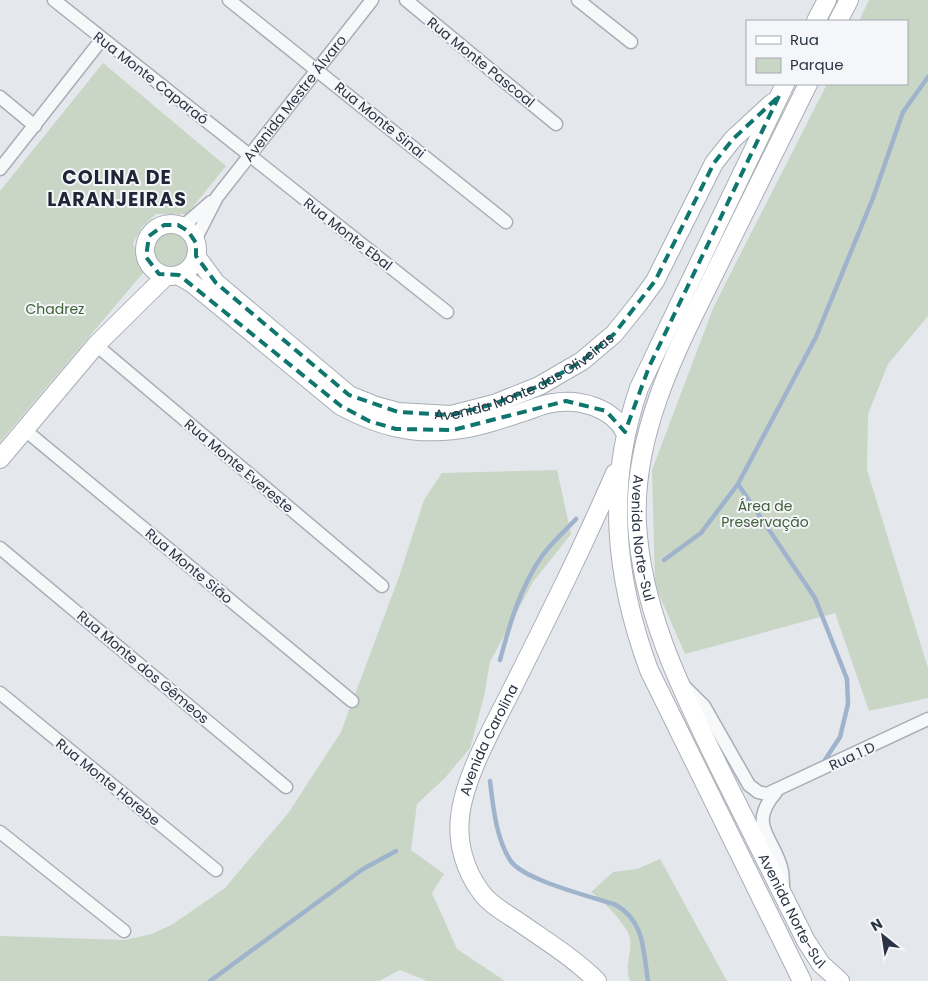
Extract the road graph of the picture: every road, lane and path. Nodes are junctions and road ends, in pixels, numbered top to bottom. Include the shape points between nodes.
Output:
1 (54, 0) edge
2 (229, 0) edge
3 (372, 0) edge
4 (406, 0) edge
5 (578, 0) edge
6 (826, 0) edge
7 (849, 0) edge
8 (816, 20) edge
9 (839, 20) edge
10 (102, 39) junction
11 (630, 42) dead end
12 (317, 70) junction
13 (808, 85) edge
14 (782, 90) edge
15 (0, 97) edge
16 (556, 124) dead end
17 (35, 126) junction
18 (249, 155) junction
19 (0, 170) edge
20 (217, 197) junction
21 (506, 222) dead end
22 (182, 227) junction
23 (195, 248) junction
24 (165, 273) junction
25 (447, 312) dead end
26 (96, 345) junction
27 (25, 430) junction
28 (625, 432) junction
29 (0, 459) edge
30 (620, 461) junction
31 (0, 548) edge
32 (382, 586) dead end
33 (677, 679) junction
34 (0, 693) edge
35 (352, 701) dead end
36 (928, 719) edge
37 (286, 787) dead end
38 (776, 792) junction
39 (0, 832) edge
40 (216, 870) dead end
41 (783, 895) junction
42 (124, 931) dead end
43 (597, 981) edge
44 (802, 981) edge
45 (840, 981) edge

1 - 10 street, Rua Monte Caparaó
2 - 12 street, Rua Monte Sinai
3 - 12 street, Avenida Mestre Álvaro
4 - 16 street, Rua Monte Pascoal
5 - 11 street
6 - 8 street
7 - 9 street
10 - 17 street
10 - 18 street, Rua Monte Caparaó
12 - 18 street, Avenida Mestre Álvaro
12 - 21 street, Rua Monte Sinai
13 - 33 street, Avenida Norte-Sul via 679,346 655,406 645,443 637,522 641,561 657,626
14 - 23 street, Avenida Monte das Oliveiras via 714,163 655,280 614,334 582,361 539,386 494,404 451,415 398,412 349,394 216,283
14 - 28 street, Avenida Norte-Sul via 648,367
15 - 17 street
17 - 19 street
18 - 20 street, Avenida Mestre Álvaro
18 - 25 street, Rua Monte Ebal
20 - 22 street, Avenida Mestre Álvaro
20 - 23 street, Avenida Mestre Álvaro
22 - 23 street
22 - 24 street via 167,225 151,233 146,257
23 - 24 street via 190,268
24 - 26 street
24 - 28 street, Avenida Monte das Oliveiras via 193,284 341,406 369,421 396,429 453,430 566,401 606,410
26 - 27 street
26 - 32 street, Rua Monte Evereste
27 - 29 street
27 - 35 street, Rua Monte Sião
28 - 30 street, Avenida Norte-Sul
30 - 43 street, Avenida Carolina via 595,520 489,736 463,798 460,818 460,845 481,893 581,965
30 - 44 street, Avenida Norte-Sul via 618,544 623,578 649,670
31 - 37 street, Rua Monte dos Gêmeos
33 - 38 street via 704,706 749,785 758,792
33 - 41 street, Avenida Norte-Sul
34 - 40 street, Rua Monte Horebe
36 - 38 street, Rua 1 D
38 - 41 street via 765,805 763,826 782,872
39 - 42 street
41 - 45 street, Avenida Norte-Sul via 814,954

